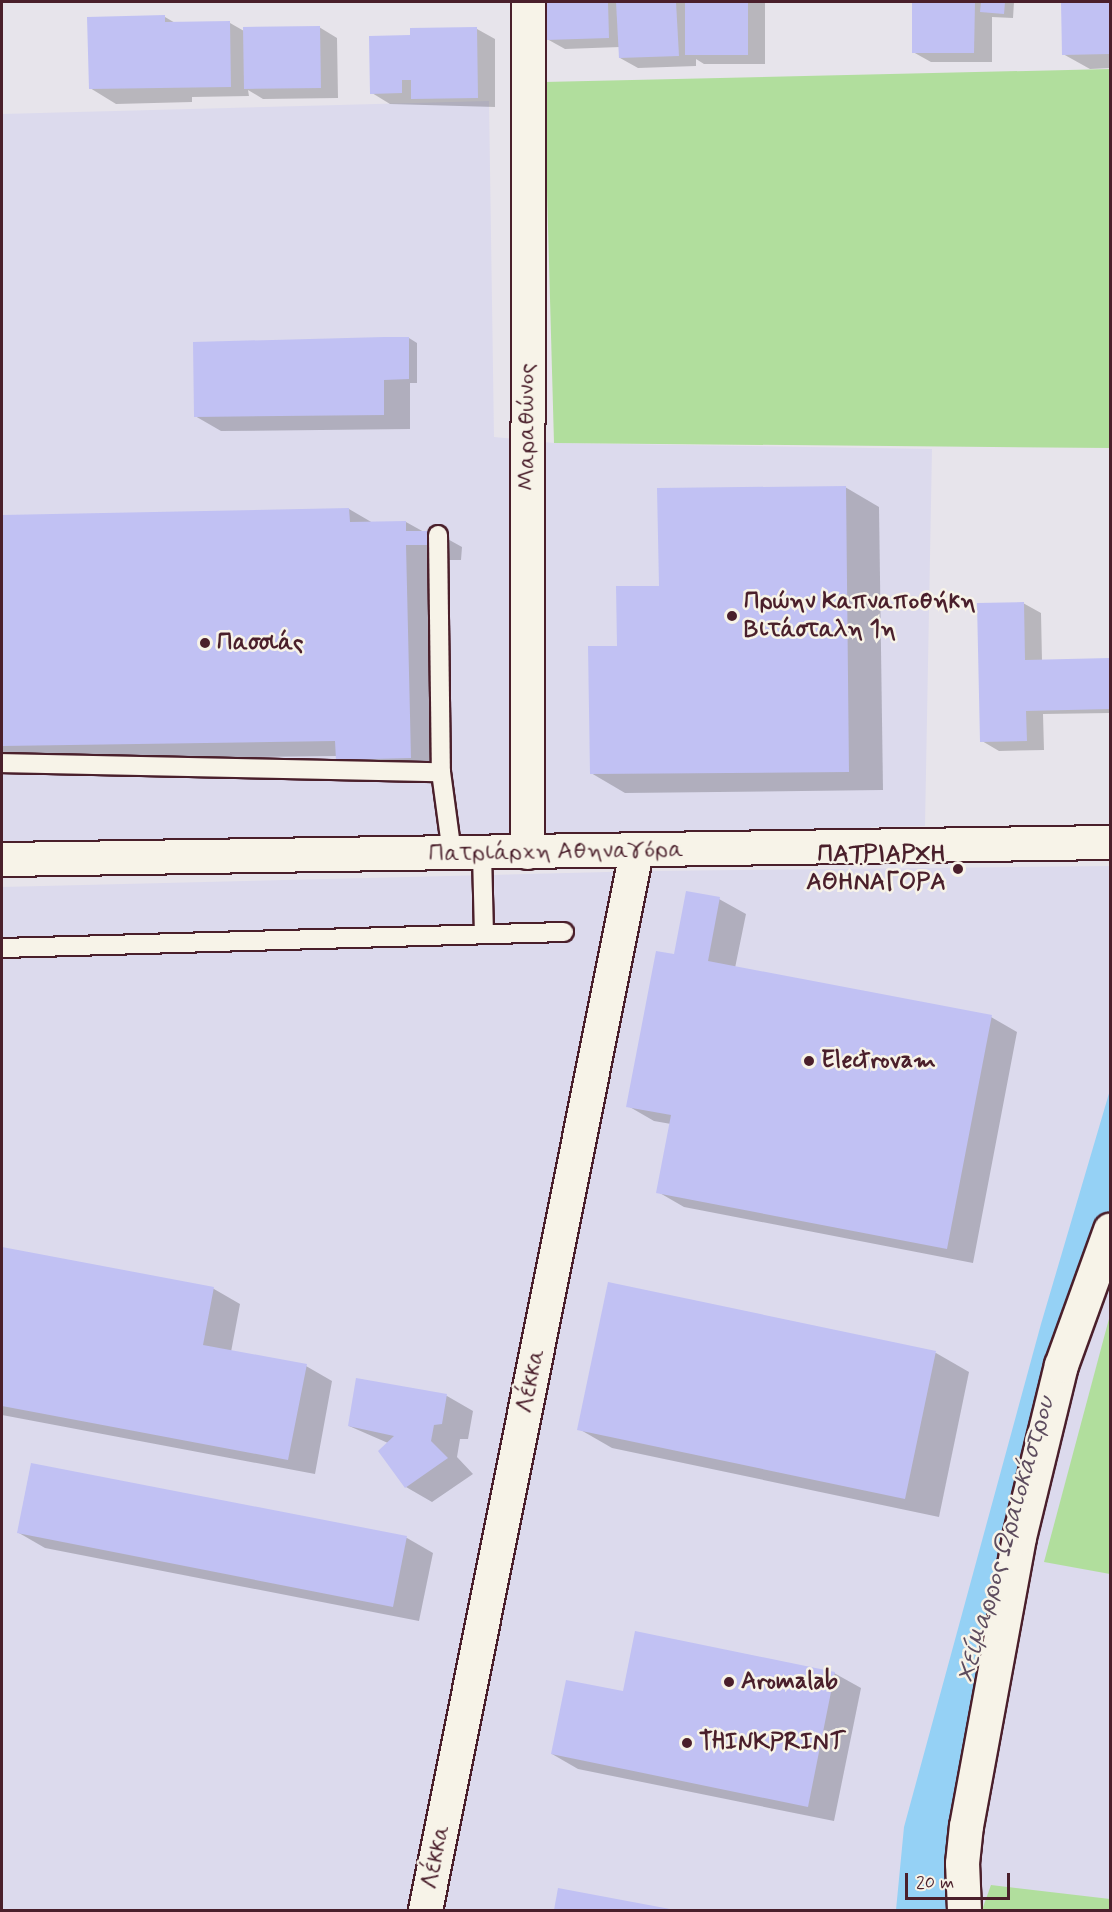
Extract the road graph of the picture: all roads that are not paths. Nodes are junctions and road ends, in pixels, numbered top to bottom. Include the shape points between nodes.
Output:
1 (528, 2) edge
2 (438, 535) dead end
3 (2, 763) edge
4 (441, 772) junction
5 (1110, 843) edge
6 (636, 851) junction
7 (527, 852) junction
8 (467, 853) junction
9 (2, 859) edge
10 (564, 932) dead end
11 (484, 934) junction
12 (2, 948) edge
13 (1110, 1230) edge
14 (425, 1911) edge
15 (964, 1911) edge

1 - 7 street, Μαραθώνος
2 - 4 lane
3 - 4 lane
4 - 8 lane
5 - 6 street, Πατριάρχη Αθηναγόρα
6 - 7 street, Πατριάρχη Αθηναγόρα
6 - 14 street, Λέκκα
7 - 8 street, Πατριάρχη Αθηναγόρα
8 - 9 street, Πατριάρχη Αθηναγόρα
8 - 11 lane
10 - 11 lane
11 - 12 lane
13 - 15 street via 1061,1365 1019,1537 966,1826 962,1863

